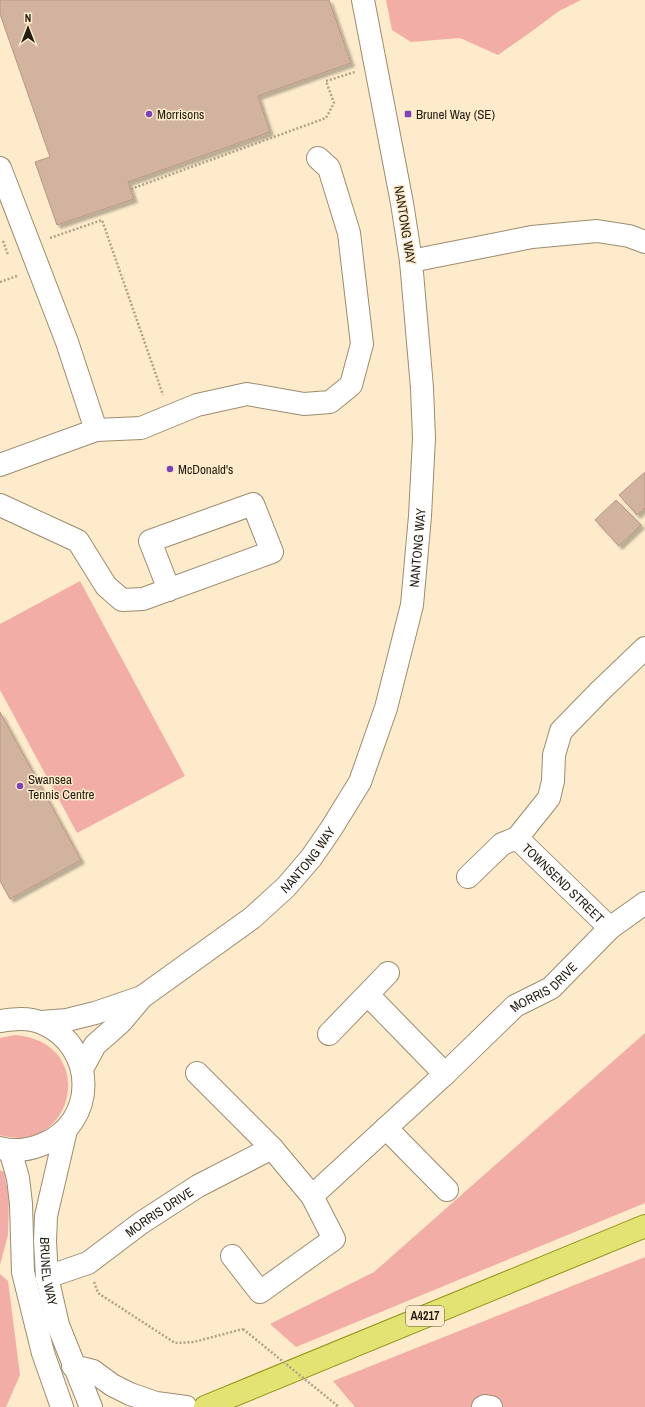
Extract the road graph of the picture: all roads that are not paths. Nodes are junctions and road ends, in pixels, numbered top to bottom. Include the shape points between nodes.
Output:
1 (363, 0) edge
2 (318, 158) dead end
3 (0, 168) edge
4 (645, 242) edge
5 (411, 261) junction
6 (96, 430) junction
7 (0, 465) edge
8 (0, 506) edge
9 (169, 590) junction
10 (645, 648) edge
11 (517, 838) junction
12 (468, 877) dead end
13 (645, 903) edge
14 (610, 928) junction
15 (388, 973) dead end
16 (368, 995) junction
17 (142, 997) junction
18 (4, 1017) edge
19 (41, 1022) junction
20 (329, 1034) dead end
21 (82, 1068) junction
22 (197, 1074) dead end
23 (445, 1074) junction
24 (386, 1128) junction
25 (66, 1130) junction
26 (272, 1148) junction
27 (5, 1149) edge
28 (447, 1190) dead end
29 (312, 1196) junction
30 (645, 1226) edge
31 (232, 1256) dead end
32 (47, 1277) junction
33 (73, 1366) junction
34 (62, 1407) edge
35 (91, 1407) edge
36 (186, 1407) edge
37 (205, 1407) edge
38 (483, 1407) edge
39 (490, 1407) edge

1 - 5 street, NANTONG WAY
2 - 6 street via 329,168 349,233 362,344 351,385 330,402 304,404 247,394 198,405 141,428
3 - 6 street via 66,342
4 - 5 street via 629,236 597,231 532,237
5 - 17 street, NANTONG WAY via 424,438 412,605 386,708 360,782 311,858 286,887 252,918
6 - 7 street
8 - 9 street via 78,541 106,586 122,600 143,599
9 - 9 street via 272,552 253,504 150,541
10 - 11 street, TOWNSEND STREET via 561,731 554,755 554,781 549,798
11 - 12 street, TOWNSEND STREET via 502,844
11 - 14 street, TOWNSEND STREET
13 - 14 street, MORRIS DRIVE
14 - 23 street, MORRIS DRIVE via 551,988 515,1006
15 - 16 street
16 - 20 street
16 - 23 street
17 - 19 street, NANTONG WAY via 67,1020
17 - 21 street, NANTONG WAY via 121,1022 95,1045
18 - 19 street
19 - 21 street via 59,1033 74,1048
21 - 25 street via 84,1091 78,1112
22 - 26 street
23 - 24 street, MORRIS DRIVE
24 - 28 street
24 - 29 street, MORRIS DRIVE
25 - 27 street via 50,1142 32,1149
25 - 32 street, BRUNEL WAY via 46,1216
26 - 29 street
26 - 32 street, MORRIS DRIVE via 198,1186 141,1223 88,1263
27 - 34 street, BRUNEL WAY via 18,1178 23,1272 43,1353
29 - 31 street via 334,1239 260,1292
30 - 37 main road, A4217
32 - 33 street, BRUNEL WAY via 58,1325
33 - 35 street, BRUNEL WAY
33 - 36 street via 93,1371 130,1394 156,1403
38 - 39 street

